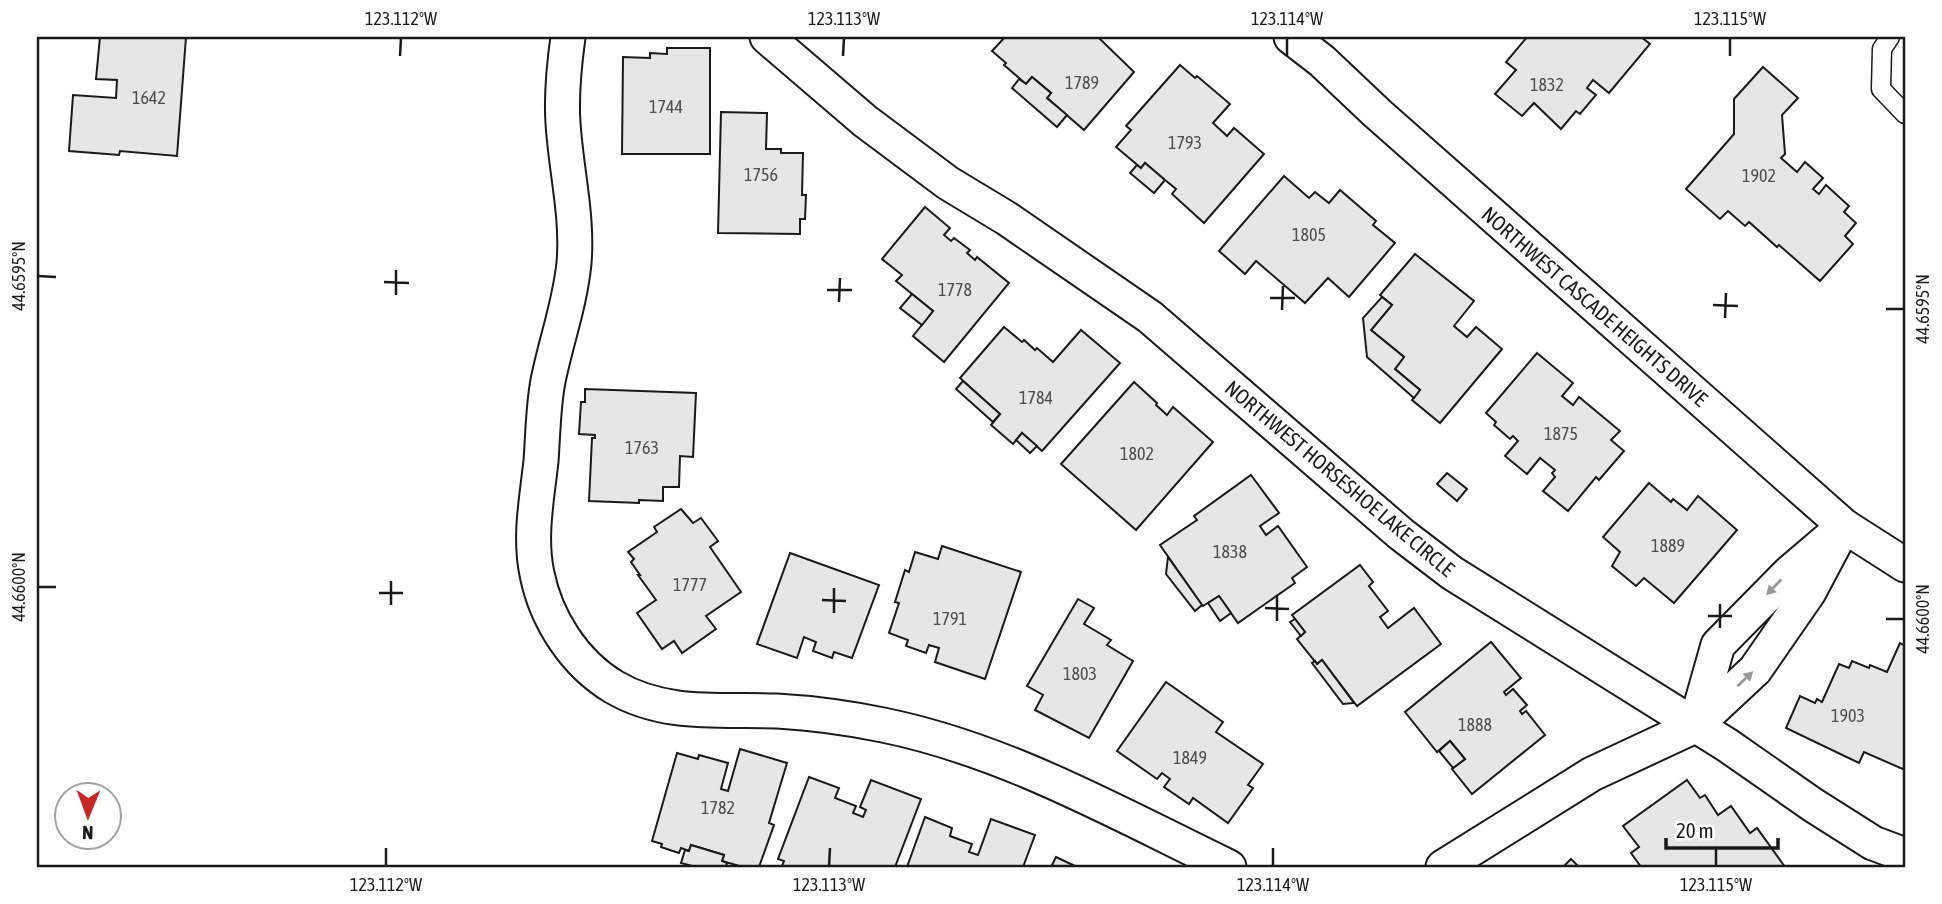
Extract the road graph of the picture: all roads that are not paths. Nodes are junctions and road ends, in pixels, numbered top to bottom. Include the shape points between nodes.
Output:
1 (568, 37) edge
2 (767, 37) edge
3 (1291, 37) edge
4 (1890, 37) edge
5 (1905, 114) edge
6 (1844, 526) junction
7 (1905, 565) edge
8 (1695, 726) junction
9 (1905, 855) edge
10 (1229, 867) edge
11 (1443, 867) edge

1 - 10 street via 562,80 563,124 576,220 574,264 548,382 533,542 544,602 559,634 589,668 614,687 648,703 692,711 780,712 881,724 939,738 999,758
2 - 8 street, NORTHWEST HORSESHOE LAKE CIRCLE via 865,121 948,183 1150,317 1452,573
3 - 6 street, NORTHWEST CASCADE HEIGHTS DRIVE
4 - 5 lane via 1882,49 1881,89
6 - 7 street, NORTHWEST CASCADE HEIGHTS DRIVE
6 - 8 street via 1809,592 1755,670
8 - 9 street, NORTHWEST HORSESHOE LAKE CIRCLE via 1874,843
8 - 11 street via 1592,774

